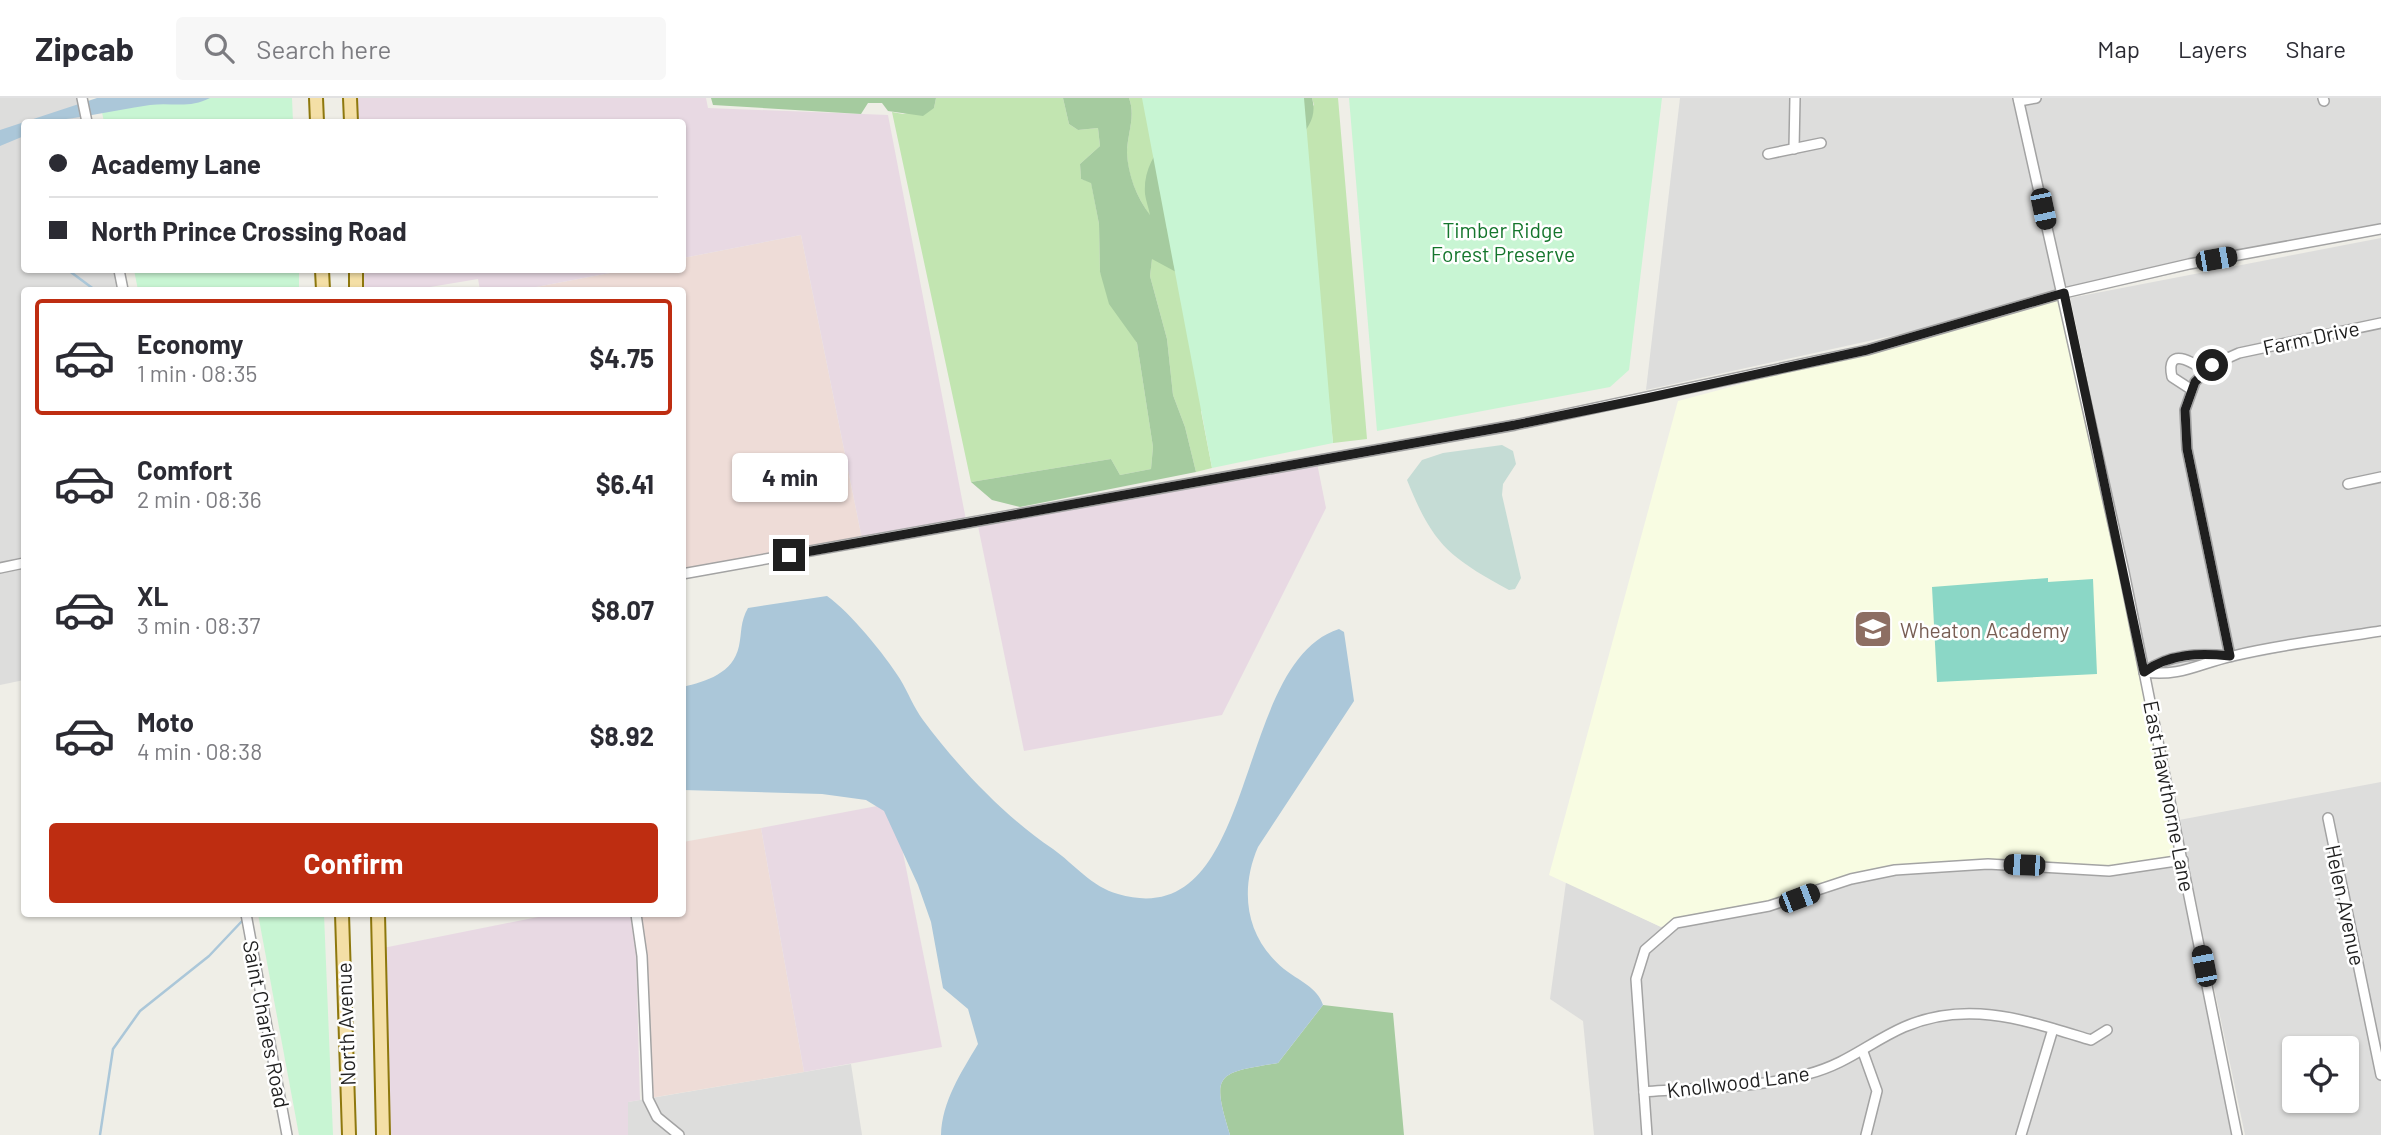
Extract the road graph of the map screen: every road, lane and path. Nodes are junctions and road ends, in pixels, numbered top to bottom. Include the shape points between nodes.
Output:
1 (82, 98) edge
2 (316, 98) edge
3 (350, 98) edge
4 (1795, 98) edge
5 (2036, 98) edge
6 (2019, 100) edge
7 (86, 119) edge
8 (317, 119) edge
9 (351, 119) edge
10 (1821, 143) dead end
11 (1794, 149) junction
12 (1768, 154) dead end
13 (2381, 229) edge
14 (2064, 293) junction
15 (2381, 323) edge
16 (2205, 372) junction
17 (2194, 386) junction
18 (2381, 477) edge
19 (2348, 484) dead end
20 (21, 564) edge
21 (0, 568) edge
22 (686, 573) edge
23 (2381, 631) edge
24 (2230, 656) junction
25 (2144, 672) junction
26 (2328, 818) dead end
27 (2183, 860) junction
28 (247, 917) edge
29 (342, 917) edge
30 (378, 917) edge
31 (636, 917) edge
32 (2053, 1029) junction
33 (2107, 1030) dead end
34 (1863, 1052) junction
35 (2379, 1052) edge
36 (2381, 1075) edge
37 (1644, 1092) junction
38 (287, 1135) edge
39 (349, 1135) edge
40 (383, 1135) edge
41 (678, 1135) edge
42 (1647, 1135) edge
43 (1866, 1135) edge
44 (2021, 1135) edge
45 (2237, 1135) edge

1 - 7 street
2 - 8 main road
3 - 9 main road
4 - 11 street
5 - 6 street
6 - 14 street, East Hawthorne Lane
10 - 11 street
11 - 12 street
13 - 14 street via 2189,264
14 - 22 street via 1867,350 1542,419
14 - 25 street, East Hawthorne Lane
15 - 16 street, Farm Drive via 2239,353
16 - 17 street, Farm Drive
16 - 17 street via 2187,358 2176,360 2172,377
17 - 24 street via 2185,410 2187,449
18 - 19 street
20 - 21 street
23 - 24 street
24 - 25 street via 2202,653 2159,661
25 - 27 street, East Hawthorne Lane
26 - 35 street, Helen Avenue
27 - 37 street via 2109,871 1988,864 1907,868 1851,879 1769,906 1676,923 1645,950 1636,979
27 - 45 street, East Hawthorne Lane
28 - 38 street, Saint Charles Road
29 - 39 main road, North Avenue
30 - 40 main road, North Avenue
31 - 41 street via 648,1100 657,1117
32 - 33 street, Knollwood Lane via 2091,1040
32 - 34 street, Knollwood Lane via 2002,1015 1960,1013 1903,1028
32 - 44 street
34 - 37 street, Knollwood Lane via 1824,1070 1791,1078
34 - 43 street via 1877,1091
35 - 36 street, Helen Avenue
37 - 42 street

